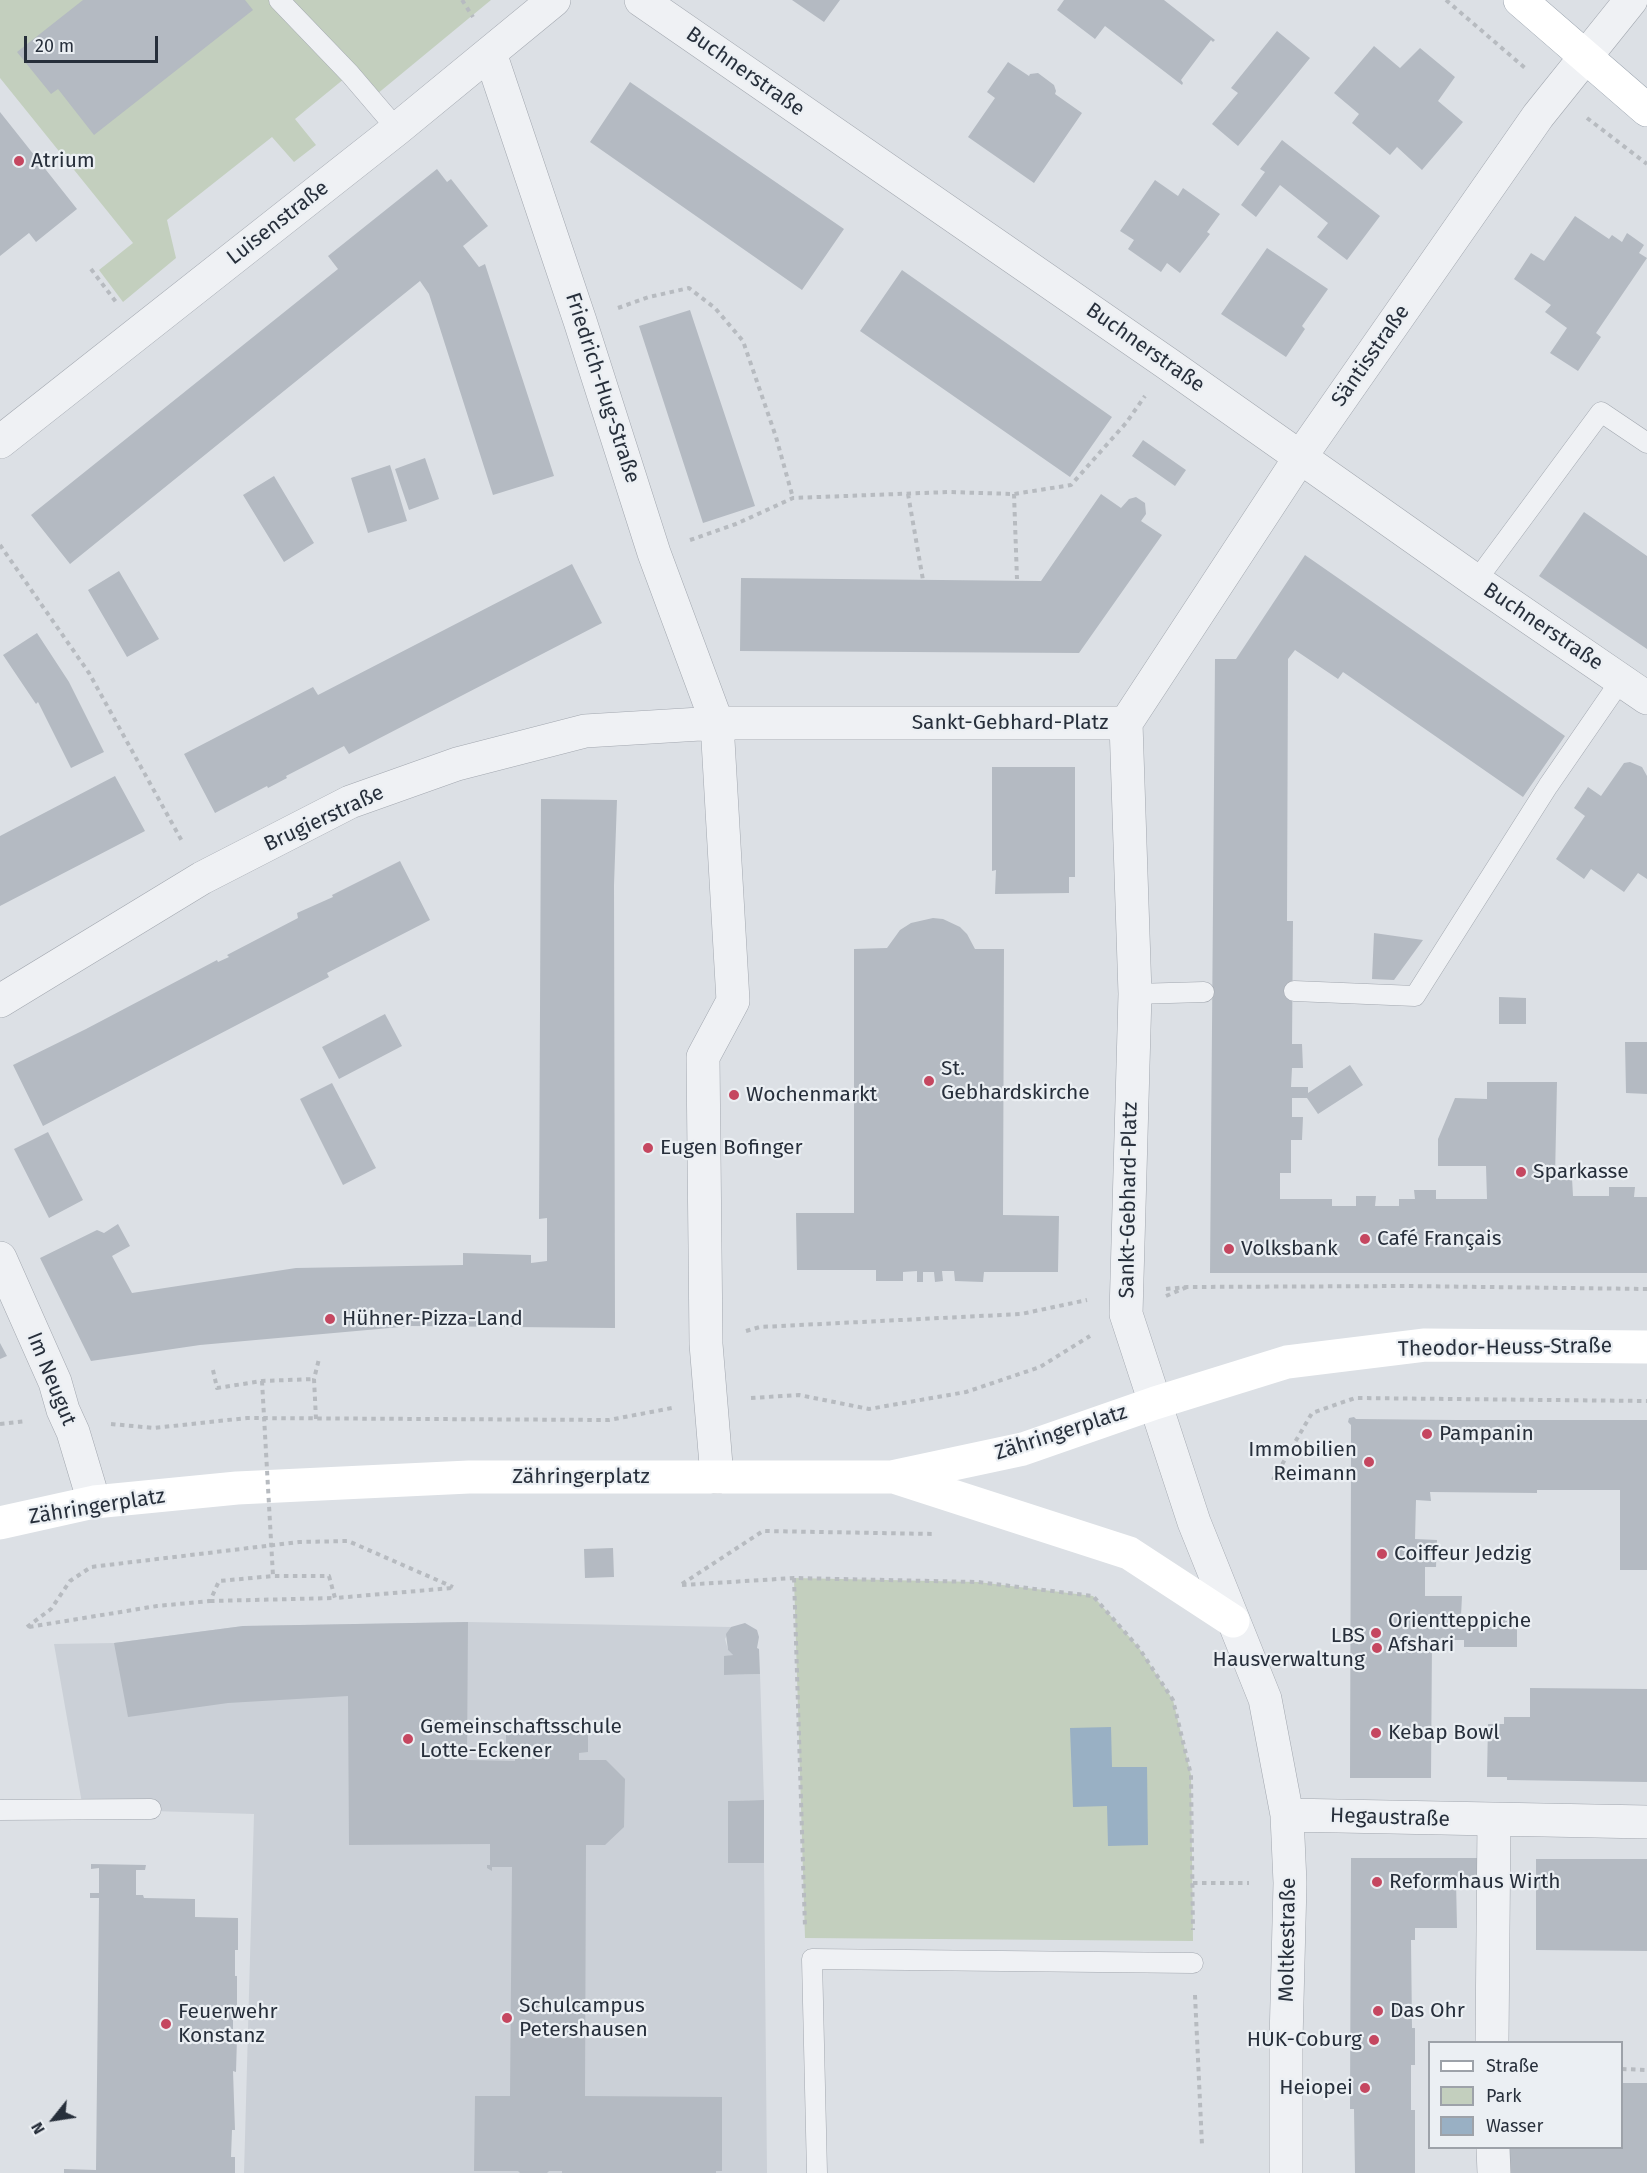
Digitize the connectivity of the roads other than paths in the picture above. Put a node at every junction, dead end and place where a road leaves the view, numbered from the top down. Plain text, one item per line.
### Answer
1 (279, 0) edge
2 (554, 0) edge
3 (641, 0) edge
4 (1520, 0) edge
5 (1631, 0) edge
6 (490, 53) junction
7 (1586, 57) junction
8 (1647, 110) edge
9 (396, 129) junction
10 (0, 442) edge
11 (1647, 443) edge
12 (1301, 456) junction
13 (1476, 581) junction
14 (1634, 689) edge
15 (717, 723) junction
16 (1126, 723) junction
17 (1294, 991) dead end
18 (1204, 992) dead end
19 (1134, 994) junction
20 (0, 1001) edge
21 (0, 1258) edge
22 (1647, 1347) edge
23 (1155, 1403) junction
24 (717, 1477) junction
25 (892, 1477) junction
26 (94, 1503) junction
27 (0, 1523) edge
28 (1233, 1621) junction
29 (151, 1809) dead end
30 (0, 1810) edge
31 (1287, 1815) junction
32 (1494, 1821) junction
33 (1647, 1822) edge
34 (1193, 1963) road end
35 (1492, 2041) edge
36 (1493, 2149) edge
37 (817, 2173) edge
38 (1286, 2173) edge
39 (1494, 2173) edge

1 - 9 lane
2 - 6 street, Luisenstraße
3 - 12 street, Buchnerstraße
4 - 7 main road
5 - 7 street, Säntisstraße
6 - 9 street, Luisenstraße
6 - 15 street, Friedrich-Hug-Straße
7 - 8 main road
7 - 12 street, Säntisstraße
9 - 10 street, Luisenstraße
11 - 13 lane
12 - 13 street, Buchnerstraße
12 - 16 street, Säntisstraße
13 - 14 street, Buchnerstraße
14 - 17 lane
15 - 16 street, Sankt-Gebhard-Platz
15 - 20 street, Brugierstraße
15 - 24 street
16 - 19 street, Sankt-Gebhard-Platz
18 - 19 lane
19 - 23 street, Sankt-Gebhard-Platz
21 - 26 street, Im Neugut
22 - 23 main road, Theodor-Heuss-Straße
23 - 25 main road, Zähringerplatz
23 - 28 street, Sankt-Gebhard-Platz
24 - 25 main road, Zähringerplatz
24 - 26 main road, Zähringerplatz
25 - 28 main road
26 - 27 main road, Zähringerplatz
28 - 31 street, Sankt-Gebhard-Platz
29 - 30 lane
31 - 32 street, Hegaustraße
31 - 38 street, Moltkestraße
32 - 33 street, Hegaustraße
32 - 35 street
34 - 37 lane
36 - 39 street

